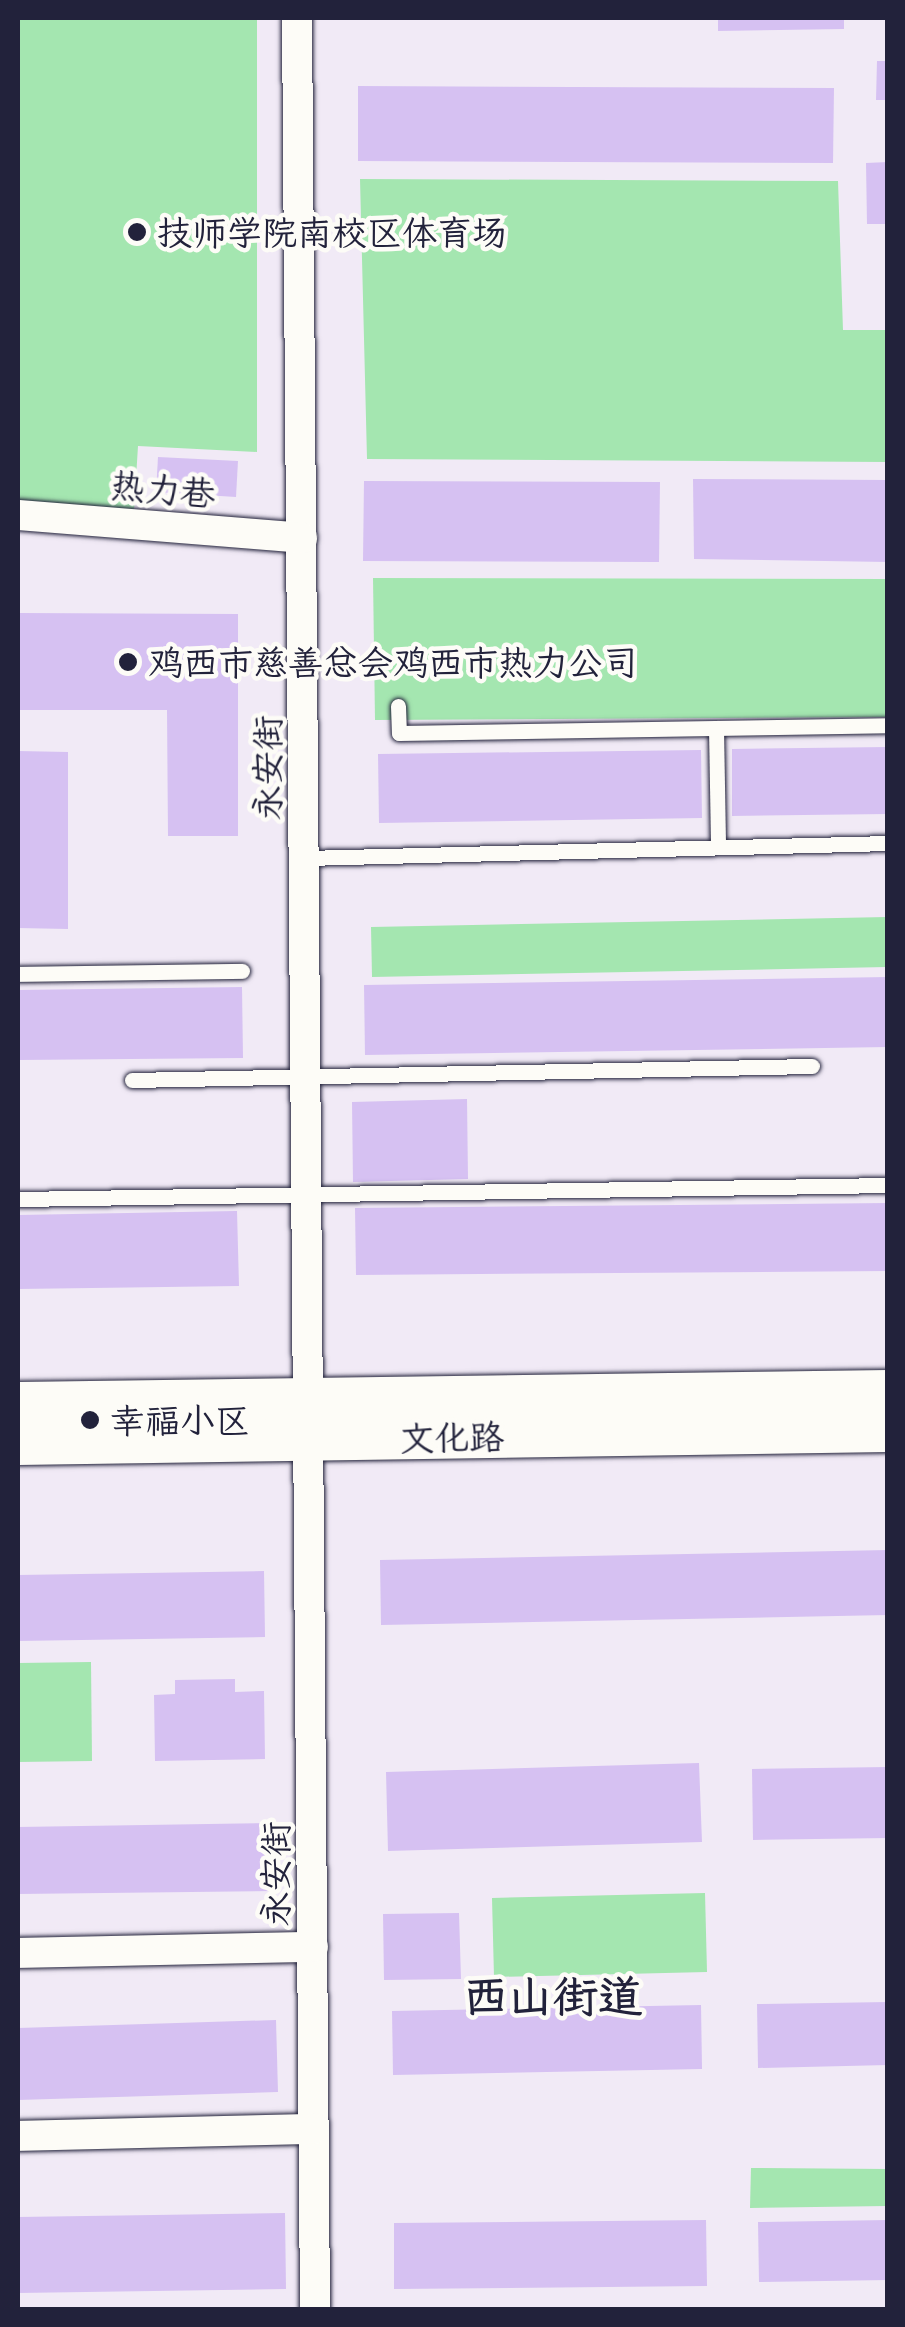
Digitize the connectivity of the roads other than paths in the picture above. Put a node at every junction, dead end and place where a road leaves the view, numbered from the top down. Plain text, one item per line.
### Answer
1 (298, 18) edge
2 (18, 514) edge
3 (302, 538) junction
4 (398, 706) dead end
5 (888, 725) edge
6 (716, 728) junction
7 (888, 842) edge
8 (718, 847) junction
9 (305, 858) junction
10 (242, 971) dead end
11 (18, 974) edge
12 (812, 1066) dead end
13 (307, 1075) junction
14 (132, 1080) dead end
15 (888, 1185) edge
16 (308, 1191) junction
17 (18, 1199) edge
18 (888, 1390) edge
19 (18, 1403) edge
20 (310, 1419) junction
21 (888, 1431) edge
22 (18, 1444) edge
23 (313, 1947) junction
24 (18, 1952) edge
25 (314, 2129) junction
26 (18, 2136) edge
27 (315, 2310) edge

1 - 3 street, 永安街
2 - 3 street, 热力巷
3 - 9 street, 永安街
4 - 6 lane
5 - 6 lane
6 - 8 lane
7 - 8 lane
8 - 9 lane
9 - 13 street, 永安街
10 - 11 lane
12 - 13 lane
13 - 14 lane
13 - 16 street, 永安街
15 - 16 lane
16 - 17 lane
16 - 20 street, 永安街
18 - 20 main road, 文化路
19 - 20 main road, 文化路
20 - 21 main road, 文化路
20 - 22 main road, 文化路
20 - 23 street, 永安街
23 - 24 street
23 - 25 street, 永安街
25 - 26 street
25 - 27 street, 永安街

